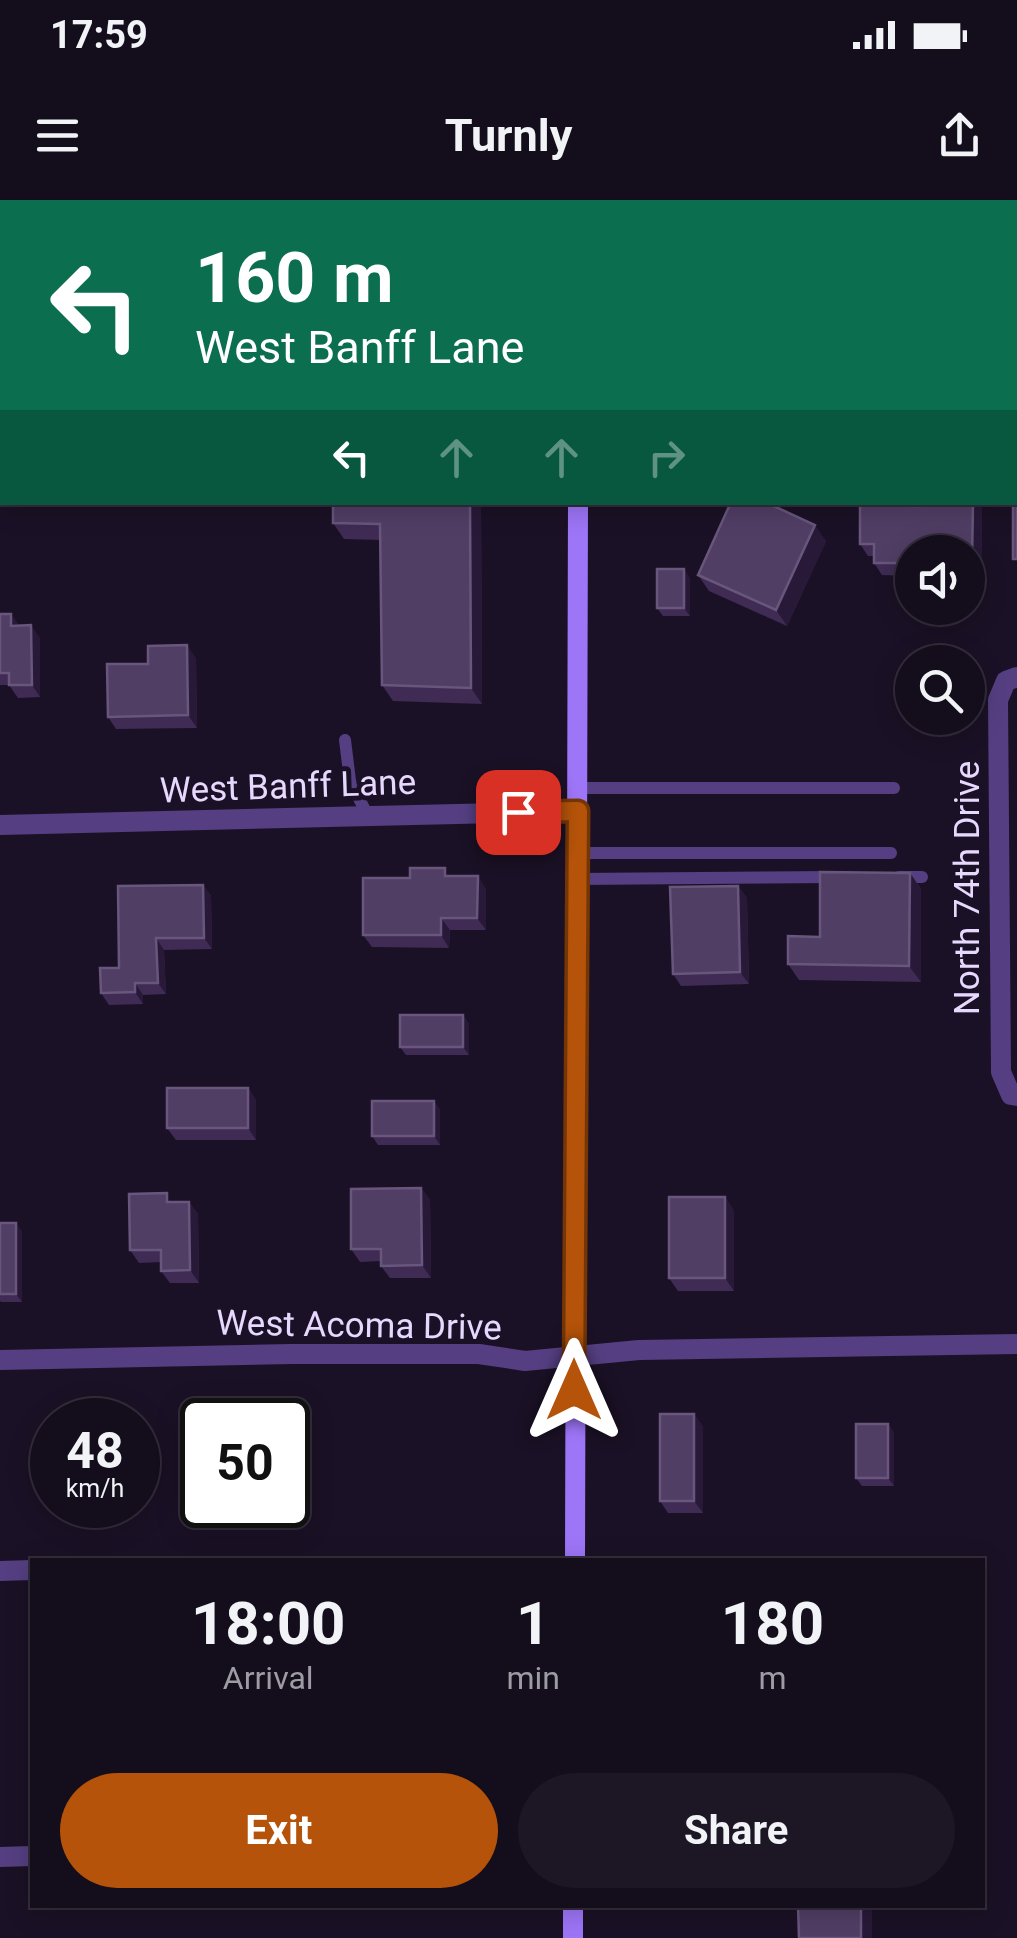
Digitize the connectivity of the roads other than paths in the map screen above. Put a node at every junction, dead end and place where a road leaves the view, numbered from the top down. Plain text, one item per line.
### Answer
1 (578, 505) edge
2 (1012, 679) edge
3 (346, 740) dead end
4 (578, 788) junction
5 (894, 788) dead end
6 (578, 811) junction
7 (368, 816) junction
8 (0, 825) edge
9 (577, 853) junction
10 (890, 853) dead end
11 (847, 877) edge
12 (885, 877) edge
13 (922, 877) dead end
14 (576, 879) junction
15 (1014, 1095) edge
16 (1017, 1344) edge
17 (574, 1356) junction
18 (0, 1360) edge
19 (574, 1558) edge
20 (30, 1570) edge
21 (0, 1571) edge
22 (30, 1856) edge
23 (0, 1857) edge
24 (573, 1908) edge
25 (573, 1938) edge

1 - 4 main road
2 - 15 street, North 74th Drive
3 - 7 lane
4 - 5 lane
4 - 6 main road
6 - 7 street, West Banff Lane
6 - 9 main road
7 - 8 street, West Banff Lane
9 - 10 lane
9 - 14 main road
11 - 14 lane
12 - 13 lane
14 - 17 main road
16 - 17 street, West Acoma Drive
17 - 18 street, West Acoma Drive
17 - 19 main road
20 - 21 street
22 - 23 street
24 - 25 main road

